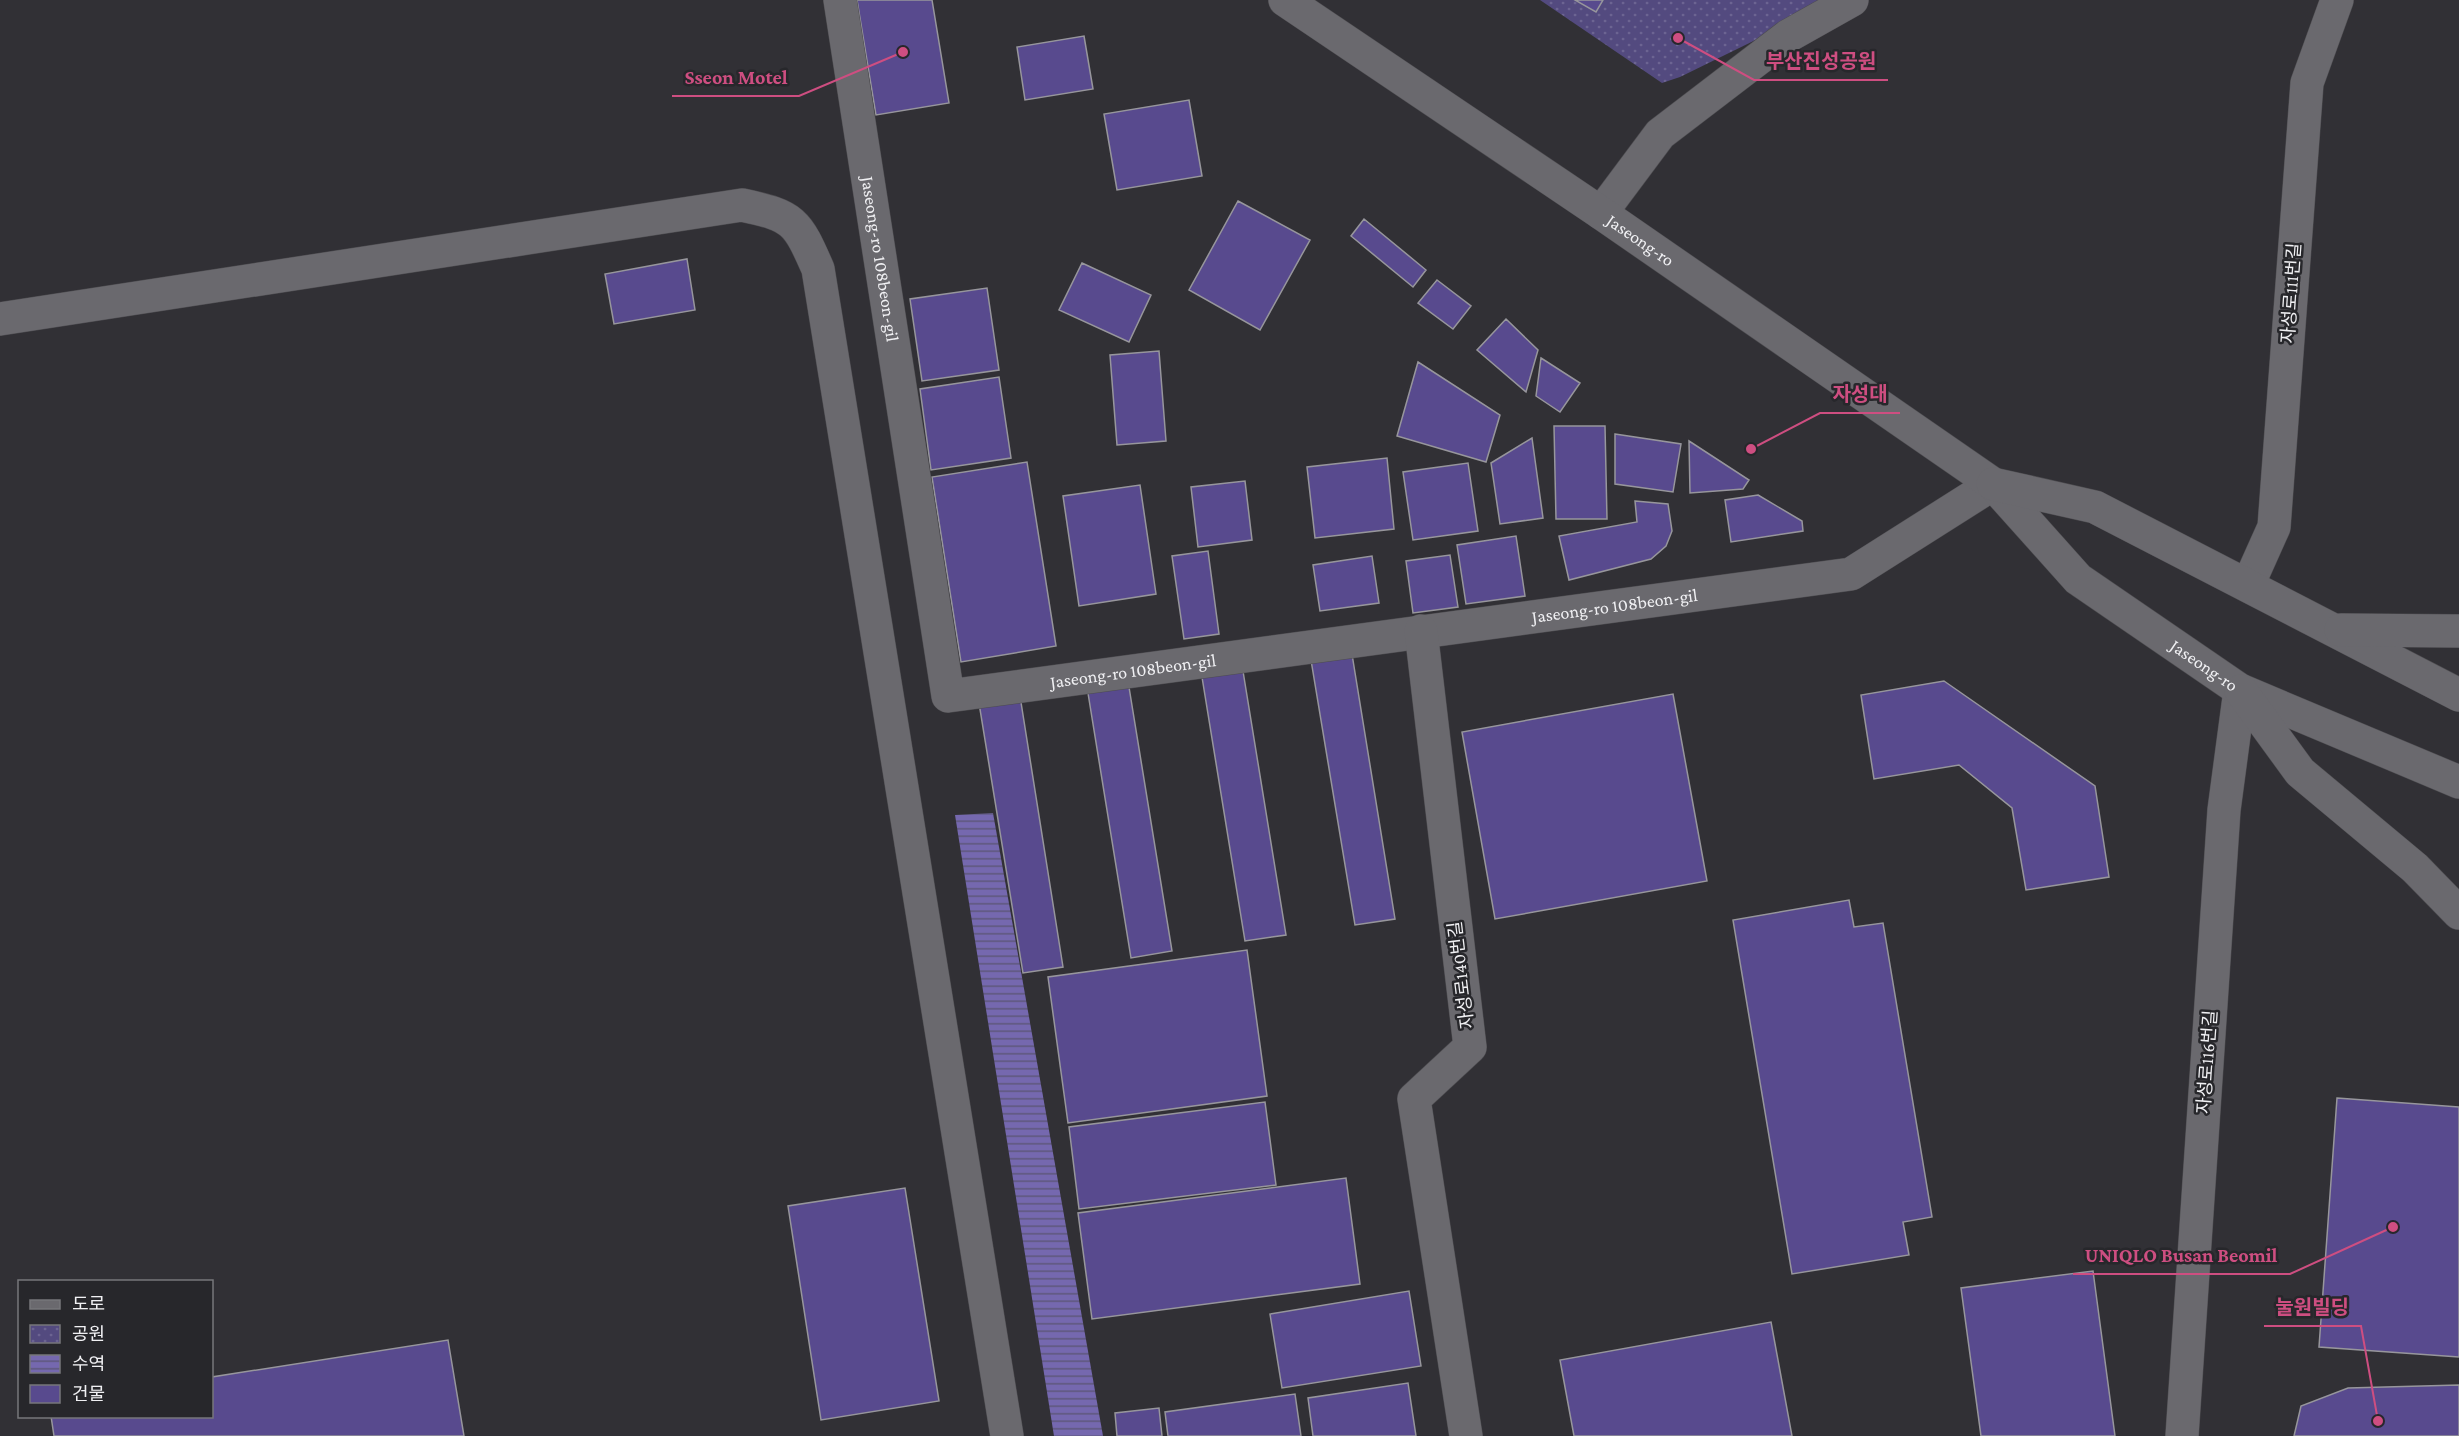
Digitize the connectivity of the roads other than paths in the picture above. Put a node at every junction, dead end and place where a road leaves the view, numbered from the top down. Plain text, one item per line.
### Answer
1 (840, 0) edge
2 (1285, 0) edge
3 (1852, 0) edge
4 (2337, 0) edge
5 (1602, 213) junction
6 (0, 319) edge
7 (1993, 484) junction
8 (2248, 585) junction
9 (2334, 630) junction
10 (1421, 631) junction
11 (2459, 631) edge
12 (2240, 690) junction
13 (2459, 694) edge
14 (2459, 782) edge
15 (2459, 913) edge
16 (1007, 1436) edge
17 (1466, 1436) edge
18 (2182, 1436) edge

1 - 10 street, Jaseong-ro 108beon-gil
2 - 5 street, Jaseong-ro
3 - 5 street
4 - 8 street, 자성로111번길
5 - 7 street, Jaseong-ro
6 - 16 street
7 - 8 street, Jaseong-ro
7 - 10 street, Jaseong-ro 108beon-gil
7 - 12 street, Jaseong-ro
8 - 9 street, Jaseong-ro
9 - 11 street
9 - 13 street, Jaseong-ro
10 - 17 street, 자성로140번길
12 - 14 street, Jaseong-ro
12 - 15 street
12 - 18 street, 자성로116번길

